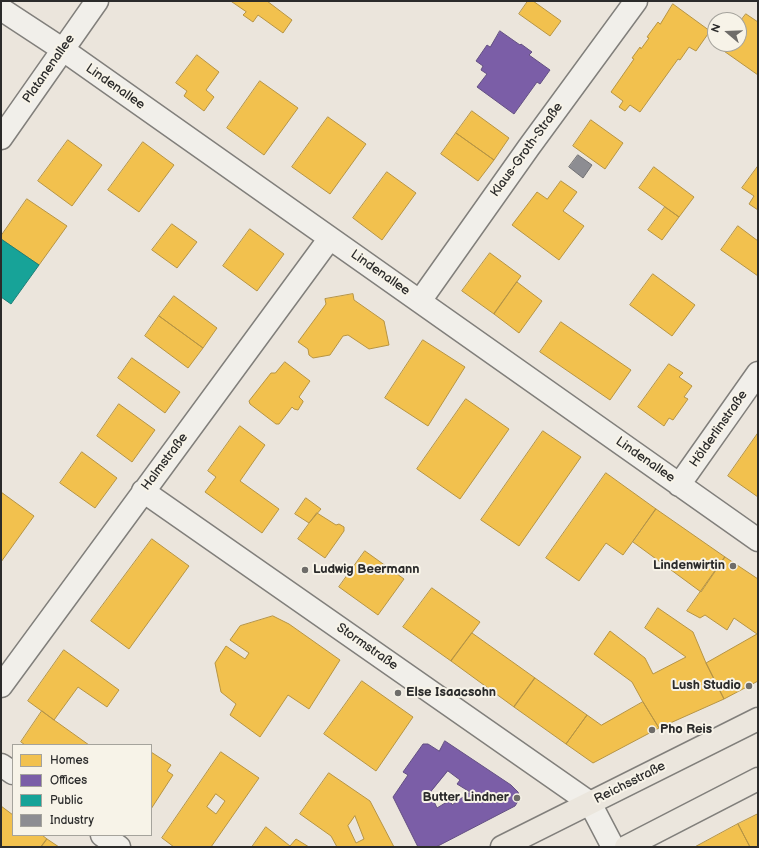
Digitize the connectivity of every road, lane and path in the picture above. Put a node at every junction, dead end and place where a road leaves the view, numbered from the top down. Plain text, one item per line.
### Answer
1 (97, 1) edge
2 (636, 1) edge
3 (1, 9) edge
4 (62, 49) junction
5 (1, 138) edge
6 (330, 238) junction
7 (420, 301) junction
8 (758, 373) edge
9 (679, 485) junction
10 (143, 490) junction
11 (758, 540) edge
12 (1, 686) edge
13 (758, 719) edge
14 (1, 765) edge
15 (12, 772) edge
16 (758, 779) edge
17 (590, 803) junction
18 (103, 836) edge
19 (119, 847) edge
20 (502, 847) edge
21 (613, 847) edge
22 (626, 847) edge

1 - 4 street, Platanenallee
2 - 7 street, Klaus-Groth-Straße
3 - 4 street, Lindenallee
4 - 5 street, Platanenallee
4 - 6 street, Lindenallee
6 - 7 street, Lindenallee
6 - 10 street, Halmstraße
7 - 9 street, Lindenallee
8 - 9 street, Hölderlinstraße
9 - 11 street, Lindenallee
10 - 12 street, Halmstraße
10 - 17 street, Stormstraße
13 - 17 main road, Reichsstraße
14 - 15 street
16 - 22 main road
17 - 20 main road, Reichsstraße
17 - 21 street, Stormstraße
18 - 19 street

